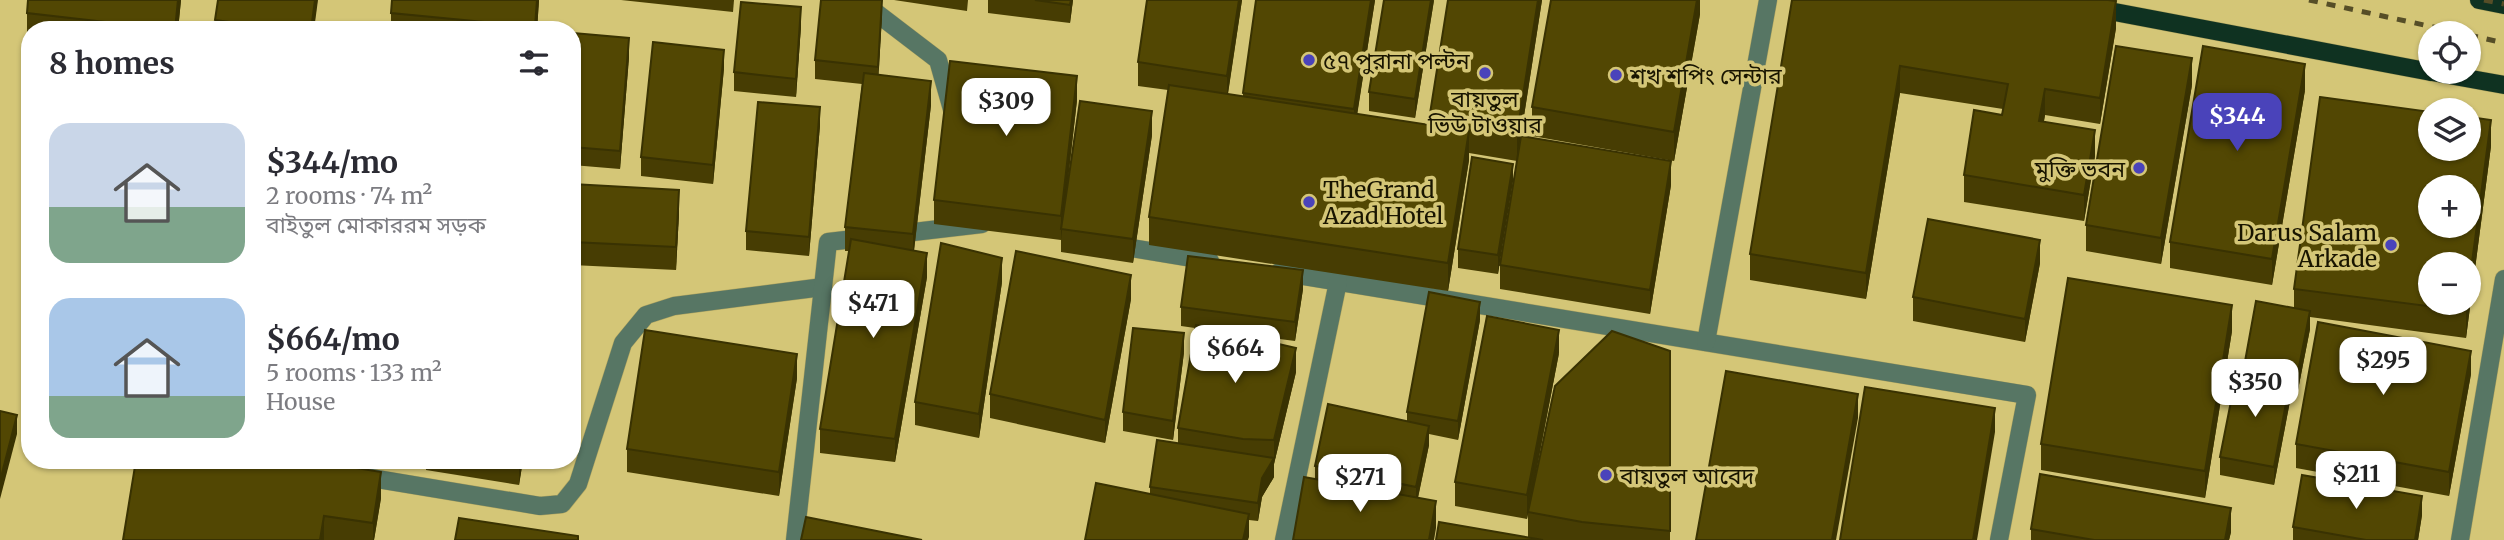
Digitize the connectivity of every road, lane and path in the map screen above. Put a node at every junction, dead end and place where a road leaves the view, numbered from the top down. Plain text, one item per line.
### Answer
1 (838, 0) edge
2 (1768, 0) edge
3 (2051, 0) edge
4 (2479, 0) edge
5 (2504, 5) edge
6 (2418, 70) edge
7 (2481, 81) edge
8 (2504, 85) edge
9 (960, 136) edge
10 (988, 221) edge
11 (1094, 242) edge
12 (1229, 264) edge
13 (1256, 269) edge
14 (2504, 279) edge
15 (1338, 282) junction
16 (822, 287) junction
17 (1706, 342) junction
18 (344, 473) edge
19 (795, 540) edge
20 (1284, 540) edge
21 (1999, 540) edge
22 (2460, 540) edge

1 - 9 street
2 - 17 street
3 - 6 main road
4 - 5 main road
7 - 8 main road
10 - 16 street
11 - 12 street
13 - 15 street
14 - 22 street
15 - 17 street
15 - 20 street
16 - 18 street
16 - 19 street
17 - 21 street

